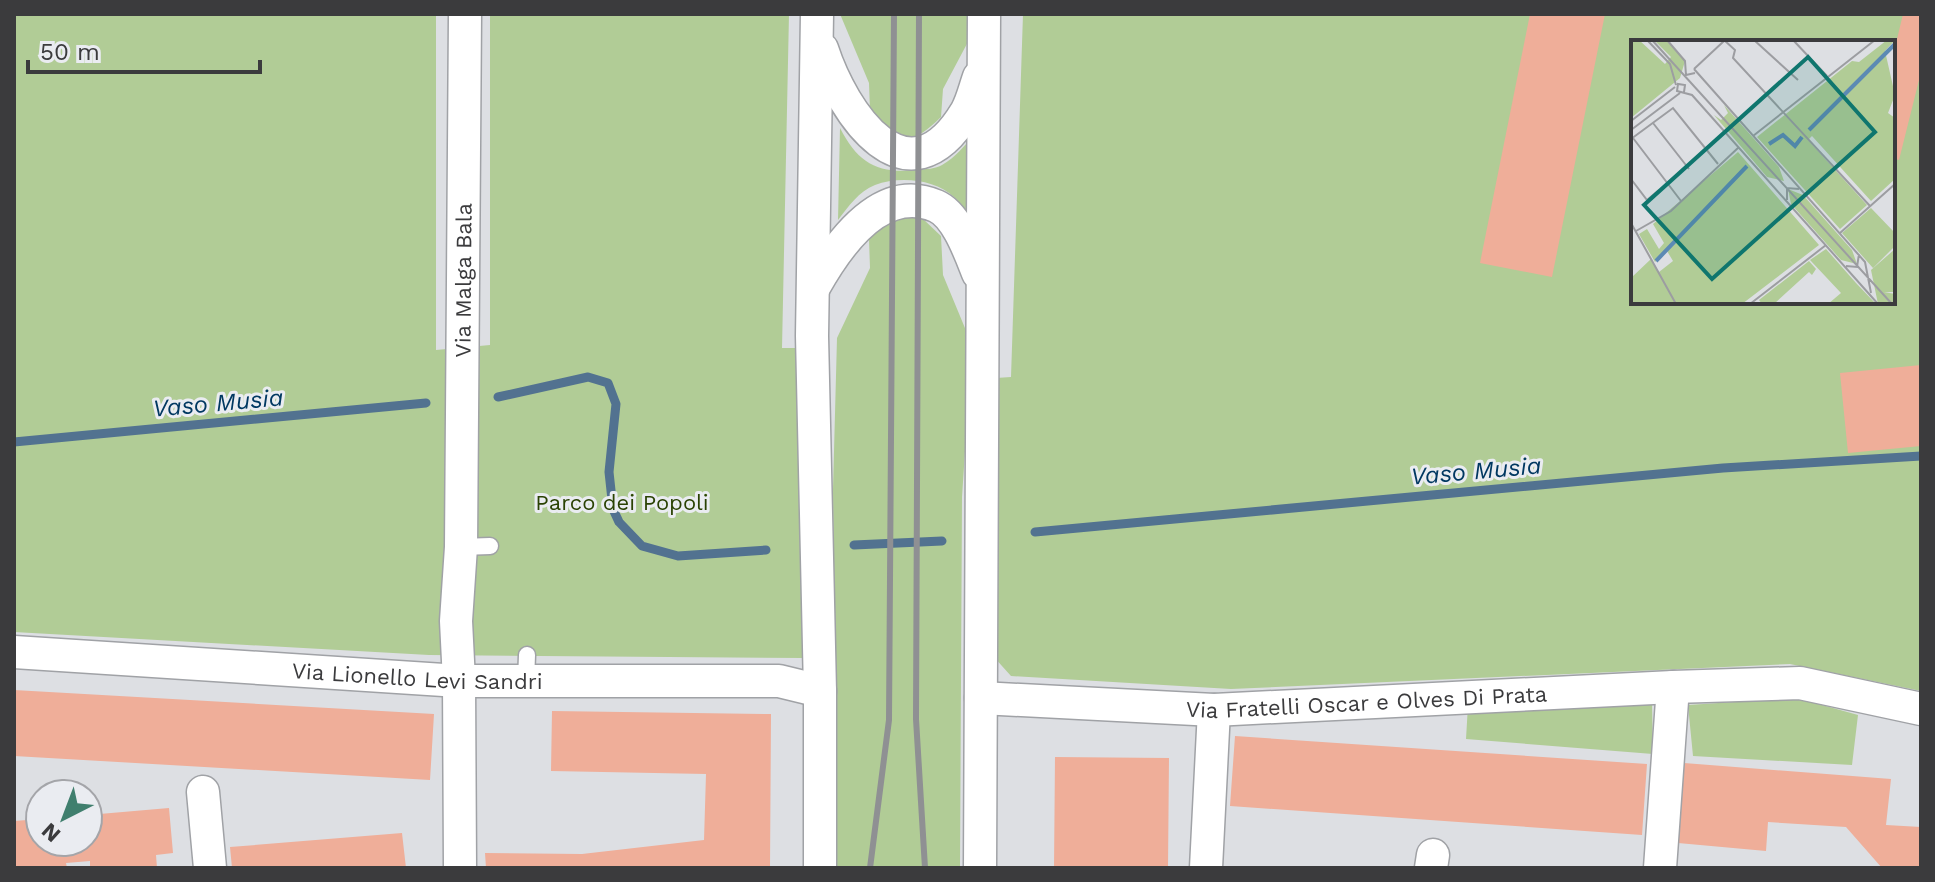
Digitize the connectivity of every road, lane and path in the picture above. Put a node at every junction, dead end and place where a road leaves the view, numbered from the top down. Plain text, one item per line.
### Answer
1 (465, 14) edge
2 (984, 14) edge
3 (817, 24) edge
4 (984, 65) junction
5 (983, 287) junction
6 (813, 290) junction
7 (14, 652) edge
8 (459, 681) junction
9 (1673, 687) junction
10 (820, 691) junction
11 (981, 698) junction
12 (1921, 709) edge
13 (1214, 710) junction
14 (203, 792) dead end
15 (210, 868) edge
16 (460, 868) edge
17 (820, 868) edge
18 (980, 868) edge
19 (1206, 868) edge
20 (1660, 868) edge

1 - 8 street, Via Malga Bala
2 - 4 street
3 - 4 street
3 - 6 street
4 - 5 street
5 - 6 street
5 - 11 street
6 - 10 street
7 - 8 street, Via Lionello Levi Sandri
8 - 10 street, Via Lionello Levi Sandri
8 - 16 street, Via Malga Bala
9 - 12 street, Via Fratelli Oscar e Olves Di Prata
9 - 13 street, Via Fratelli Oscar e Olves Di Prata
9 - 20 street
10 - 17 street
11 - 13 street, Via Fratelli Oscar e Olves Di Prata
11 - 18 street
13 - 19 street
14 - 15 street

